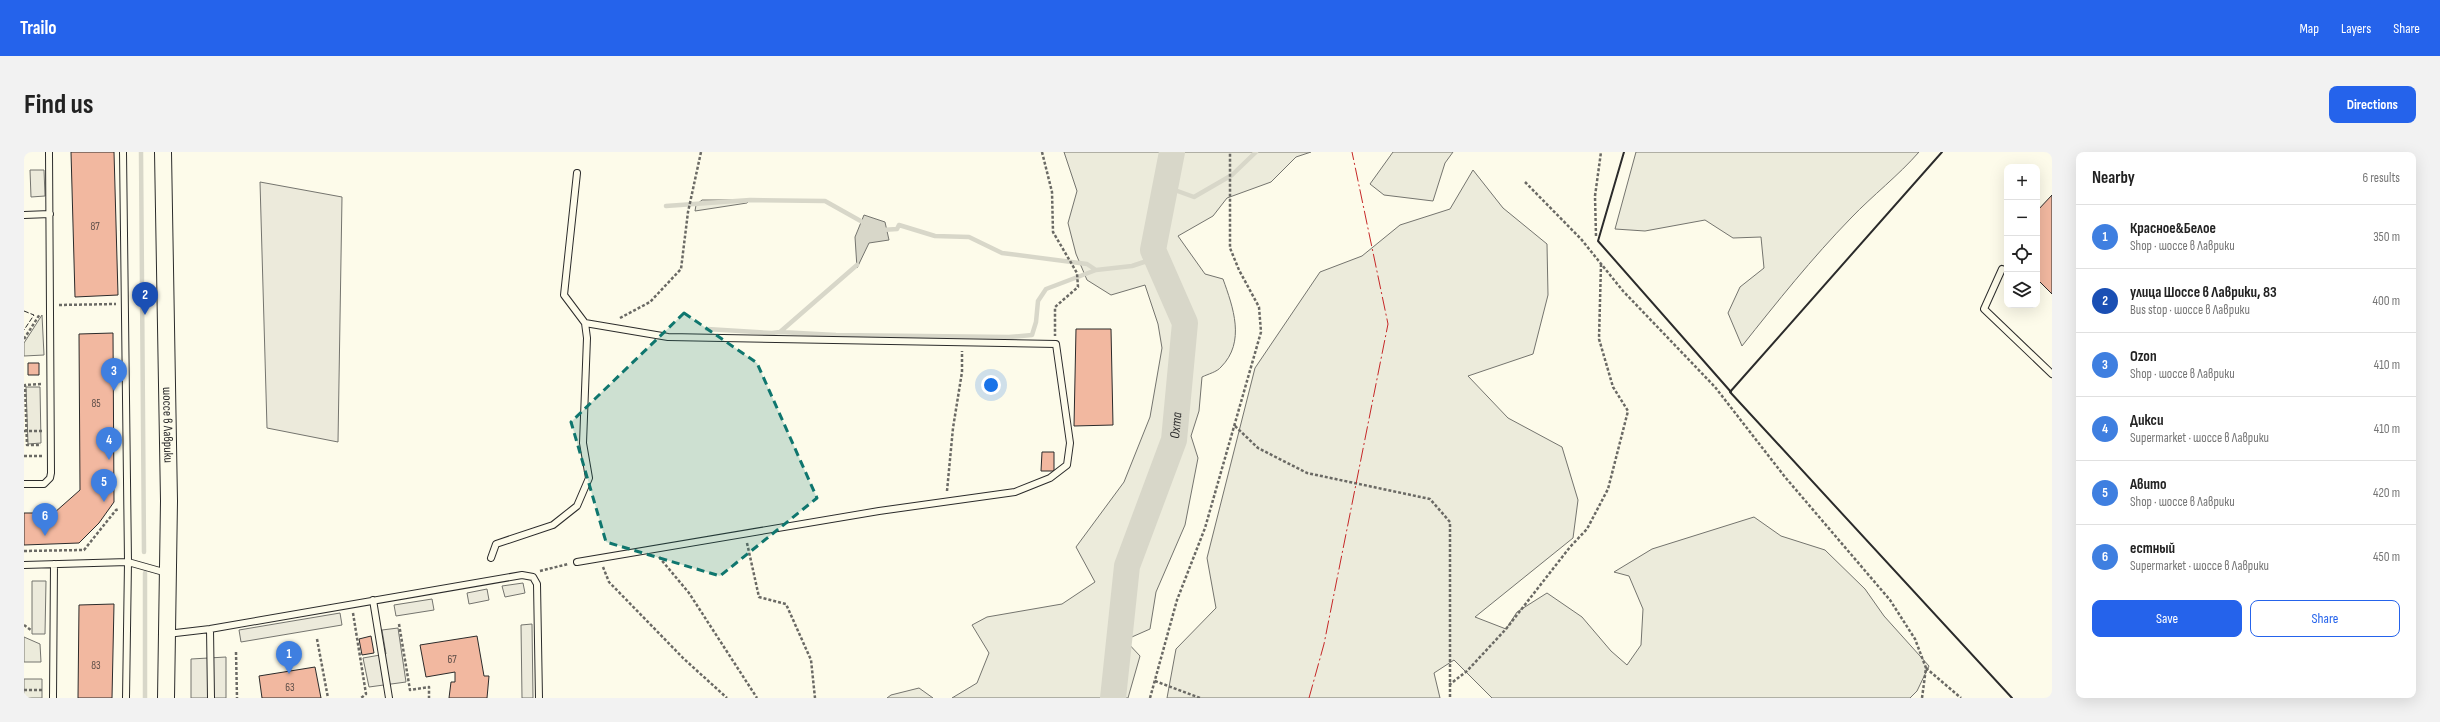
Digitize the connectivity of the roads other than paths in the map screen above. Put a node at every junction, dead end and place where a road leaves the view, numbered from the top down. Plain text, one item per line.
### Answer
1 (49, 152) edge
2 (123, 152) edge
3 (163, 152) edge
4 (578, 173) dead end
5 (50, 214) junction
6 (24, 215) edge
7 (2002, 269) dead end
8 (585, 323) junction
9 (2052, 374) edge
10 (24, 484) edge
11 (491, 558) dead end
12 (128, 562) junction
13 (577, 562) road end
14 (54, 564) junction
15 (24, 565) edge
16 (169, 573) junction
17 (373, 600) junction
18 (210, 629) junction
19 (167, 634) junction
20 (53, 698) edge
21 (126, 698) edge
22 (166, 698) edge
23 (210, 698) edge
24 (389, 698) edge
25 (539, 698) edge

1 - 5 lane
2 - 12 lane
3 - 16 street, шоссе в Лаврики
4 - 8 lane
5 - 6 lane
5 - 10 lane
7 - 9 lane
8 - 11 lane
8 - 13 lane
12 - 14 lane
12 - 16 lane
12 - 21 lane
14 - 15 lane
14 - 20 lane
16 - 19 street, шоссе в Лаврики
17 - 18 lane
17 - 24 lane
17 - 25 lane
18 - 19 lane
18 - 23 lane
19 - 22 street, шоссе в Лаврики

